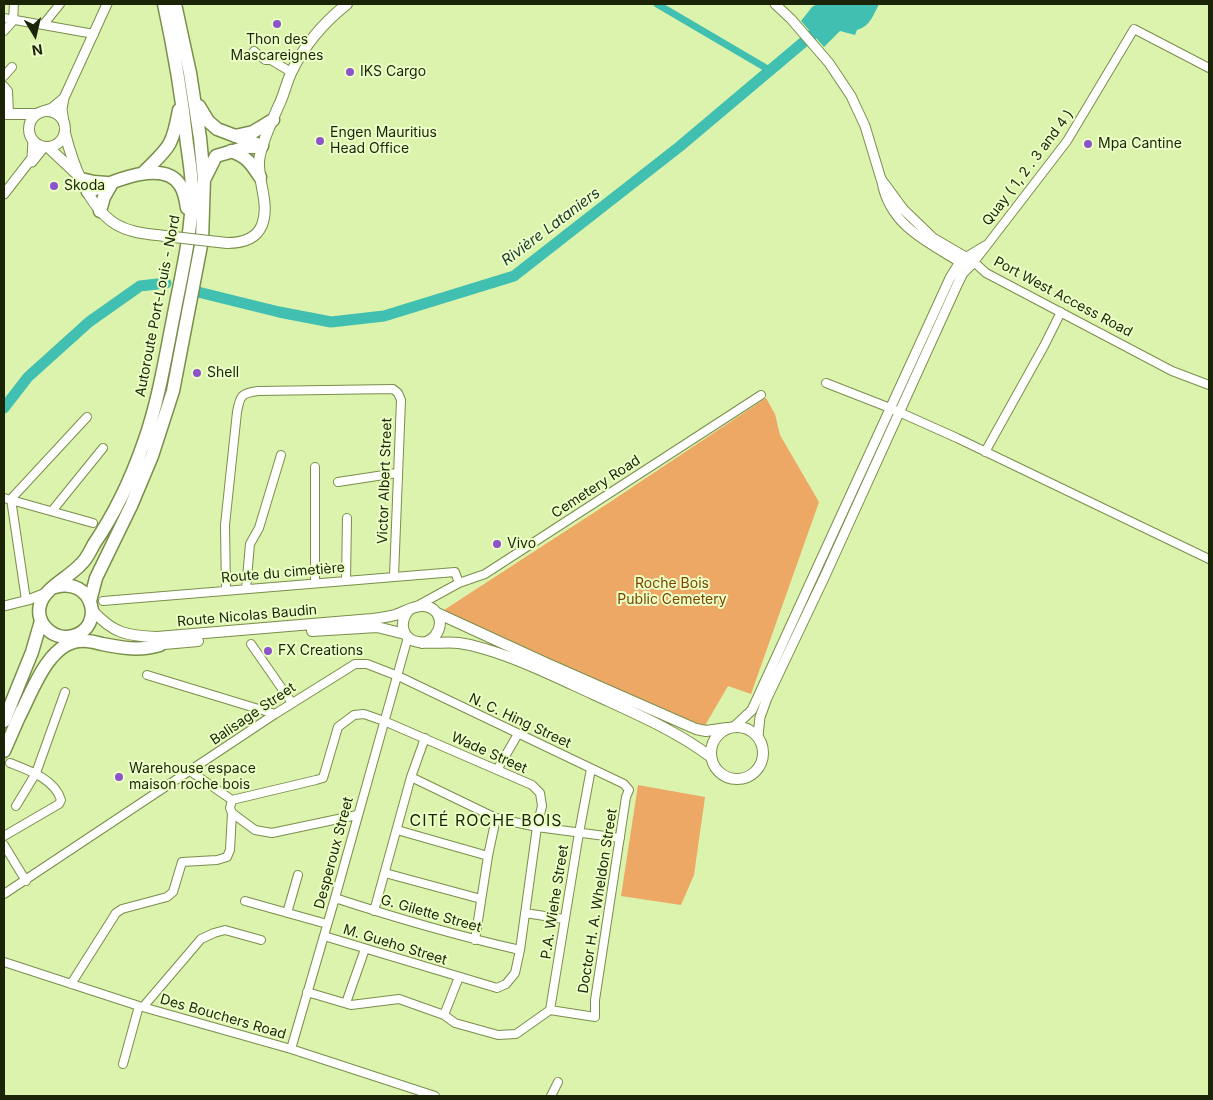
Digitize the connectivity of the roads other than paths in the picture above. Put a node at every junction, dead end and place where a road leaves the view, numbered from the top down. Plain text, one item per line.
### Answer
1 (14, 4) edge
2 (60, 4) edge
3 (107, 4) edge
4 (163, 4) edge
5 (175, 4) edge
6 (346, 4) edge
7 (775, 4) edge
8 (4, 18) edge
9 (13, 20) junction
10 (43, 26) junction
11 (4, 31) edge
12 (94, 34) junction
13 (254, 51) dead end
14 (12, 67) dead end
15 (1209, 68) edge
16 (291, 72) junction
17 (4, 76) edge
18 (4, 86) edge
19 (182, 97) junction
20 (64, 98) junction
21 (195, 99) junction
22 (40, 113) junction
23 (8, 114) edge
24 (273, 120) junction
25 (64, 122) junction
26 (29, 129) junction
27 (65, 133) junction
28 (235, 136) junction
29 (33, 140) junction
30 (262, 146) junction
31 (46, 147) junction
32 (231, 151) junction
33 (26, 167) junction
34 (143, 173) junction
35 (260, 177) junction
36 (81, 178) junction
37 (204, 179) junction
38 (112, 183) junction
39 (88, 192) junction
40 (4, 194) edge
41 (100, 211) junction
42 (191, 225) junction
43 (967, 262) junction
44 (1061, 312) junction
45 (826, 383) dead end
46 (1209, 385) edge
47 (762, 395) dead end
48 (890, 408) junction
49 (900, 412) junction
50 (87, 417) dead end
51 (103, 448) dead end
52 (985, 452) junction
53 (281, 455) dead end
54 (315, 468) dead end
55 (397, 473) junction
56 (338, 482) dead end
57 (7, 499) edge
58 (52, 511) junction
59 (347, 518) dead end
60 (93, 523) dead end
61 (1209, 559) edge
62 (394, 576) junction
63 (346, 580) junction
64 (315, 583) junction
65 (459, 583) junction
66 (246, 589) junction
67 (50, 590) junction
68 (226, 591) junction
69 (440, 593) junction
70 (27, 600) junction
71 (95, 604) junction
72 (4, 606) edge
73 (414, 608) junction
74 (436, 612) junction
75 (40, 618) junction
76 (79, 634) junction
77 (406, 636) junction
78 (64, 637) junction
79 (420, 643) junction
80 (251, 644) dead end
81 (160, 645) junction
82 (400, 663) junction
83 (146, 675) dead end
84 (398, 676) junction
85 (65, 692) dead end
86 (292, 703) junction
87 (275, 714) junction
88 (19, 717) junction
89 (4, 721) edge
90 (384, 721) junction
91 (731, 727) junction
92 (518, 734) junction
93 (758, 736) junction
94 (425, 738) junction
95 (4, 751) edge
96 (711, 757) junction
97 (10, 763) dead end
98 (591, 769) junction
99 (497, 770) junction
100 (190, 772) junction
101 (36, 773) junction
102 (411, 777) junction
103 (629, 790) joint
104 (232, 800) junction
105 (16, 806) dead end
106 (232, 813) junction
107 (357, 815) junction
108 (496, 818) junction
109 (537, 827) junction
110 (397, 830) junction
111 (579, 833) junction
112 (4, 836) edge
113 (620, 838) junction
114 (4, 845) edge
115 (488, 856) junction
116 (385, 873) junction
117 (298, 875) dead end
118 (26, 881) junction
119 (4, 894) edge
120 (335, 898) junction
121 (481, 900) junction
122 (245, 901) dead end
123 (374, 911) junction
124 (287, 913) junction
125 (525, 913) junction
126 (564, 919) junction
127 (327, 924) junction
128 (324, 936) junction
129 (260, 940) dead end
130 (475, 940) junction
131 (365, 949) junction
132 (520, 950) junction
133 (4, 962) edge
134 (460, 977) junction
135 (71, 984) junction
136 (506, 984) joint
137 (307, 992) junction
138 (346, 1003) junction
139 (141, 1007) junction
140 (550, 1010) junction
141 (444, 1015) junction
142 (291, 1049) junction
143 (123, 1064) dead end
144 (558, 1082) dead end
145 (435, 1096) edge
146 (551, 1096) edge

1 - 9 street
2 - 10 street
3 - 12 street
4 - 19 highway, Autoroute Port-Louis - Nord
5 - 21 highway, Autoroute Port-Louis - Nord
6 - 16 main road
7 - 43 street
8 - 9 street
9 - 10 street
9 - 11 street
10 - 12 street
12 - 20 street
13 - 16 street
14 - 17 street
15 - 43 street, Quay ( 1, 2 . 3 and 4 )
16 - 24 main road
18 - 23 street
19 - 34 highway
19 - 42 highway, Autoroute Port-Louis - Nord
20 - 22 street
20 - 25 street
21 - 28 highway
21 - 37 highway, Autoroute Port-Louis - Nord
22 - 23 main road
22 - 25 main road
22 - 26 main road
23 - 26 main road
24 - 28 highway
24 - 30 main road
25 - 27 main road
26 - 29 main road
27 - 31 main road
27 - 36 main road
28 - 30 highway
29 - 31 main road
29 - 33 street
30 - 32 highway
30 - 35 main road
31 - 33 street
31 - 36 main road
32 - 35 highway
32 - 37 highway
33 - 40 street
34 - 38 highway
34 - 42 highway
35 - 41 main road, bridge
36 - 38 highway
36 - 39 main road
37 - 71 highway, Autoroute Port-Louis - Nord
38 - 39 highway
38 - 41 highway
39 - 41 main road
42 - 67 highway, Autoroute Port-Louis - Nord
43 - 44 street, Port West Access Road
43 - 48 street
43 - 49 street
44 - 46 street, Port West Access Road
44 - 52 street
45 - 48 street
47 - 65 street, Cemetery Road
48 - 49 street
48 - 91 street
49 - 52 street
49 - 93 street
50 - 57 street
51 - 58 street
52 - 61 street
53 - 66 street
54 - 64 street
55 - 56 street
55 - 62 street, Victor Albert Street
55 - 68 street, Victor Albert Street
57 - 58 street
57 - 70 street
58 - 60 street
59 - 63 street
62 - 63 street, Route du cimetière
62 - 65 street, Route du cimetière
63 - 64 street, Route du cimetière
64 - 66 street, Route du cimetière
65 - 69 street, Cemetery Road
66 - 68 street, Route du cimetière
67 - 70 street
67 - 71 highway
67 - 75 highway
68 - 71 street, Route du cimetière
69 - 73 street, Cemetery Road
69 - 74 street
70 - 72 street
70 - 75 street
71 - 73 main road, Route Nicolas Baudin
71 - 76 highway
73 - 74 main road
73 - 77 main road
74 - 79 main road
74 - 91 main road
75 - 78 highway
75 - 89 highway
76 - 78 highway
76 - 81 main road, Route Nicolas Baudin
77 - 79 main road
77 - 81 main road, Route Nicolas Baudin
77 - 82 street, Desperoux Street
78 - 88 highway
79 - 82 street
79 - 96 main road
80 - 86 street
81 - 88 highway
82 - 84 street, Desperoux Street
83 - 87 street
84 - 86 street, Balisage Street
84 - 90 street, Desperoux Street
84 - 92 street, N. C. Hing Street
85 - 101 street
86 - 87 street, Balisage Street
87 - 100 street, Balisage Street
88 - 95 highway
90 - 94 street, Wade Street
90 - 104 street, Wade Street
90 - 107 street, Desperoux Street
91 - 93 main road
91 - 96 main road
92 - 98 street, N. C. Hing Street
92 - 99 street
93 - 96 main road
94 - 99 street, Wade Street
94 - 102 street
97 - 101 street
98 - 103 street, N. C. Hing Street
98 - 111 street, P.A. Wiehe Street
99 - 109 street, Wade Street
100 - 104 street
100 - 118 street, Balisage Street
101 - 105 street
101 - 112 street
102 - 108 street
102 - 110 street
103 - 113 street, Doctor H. A. Wheldon Street
104 - 106 street
106 - 107 street
106 - 135 street
107 - 120 street, Desperoux Street
108 - 109 street
108 - 115 street
109 - 111 street
109 - 125 street, Wade Street
110 - 115 street
110 - 116 street
111 - 113 street
111 - 126 street, P.A. Wiehe Street
113 - 140 street, Doctor H. A. Wheldon Street
114 - 118 street
115 - 121 street
116 - 121 street
116 - 123 street
117 - 124 street
118 - 119 street, Balisage Street
120 - 123 street, G. Gilette Street
120 - 127 street, Desperoux Street
121 - 130 street
122 - 124 street
123 - 130 street, G. Gilette Street
124 - 127 street
125 - 126 street
125 - 132 street, Wade Street
126 - 140 street, P.A. Wiehe Street
127 - 128 street, Desperoux Street
128 - 131 street, M. Gueho Street
128 - 137 street, Desperoux Street
129 - 139 street
130 - 132 street, G. Gilette Street
131 - 134 street, M. Gueho Street
131 - 138 street
132 - 136 street, Wade Street
133 - 135 street, Des Bouchers Road
134 - 136 street, M. Gueho Street
134 - 141 street
135 - 139 street, Des Bouchers Road
137 - 138 street
137 - 142 street, Desperoux Street
138 - 141 street
139 - 142 street, Des Bouchers Road
139 - 143 street
140 - 141 street
142 - 145 street, Des Bouchers Road
144 - 146 street

